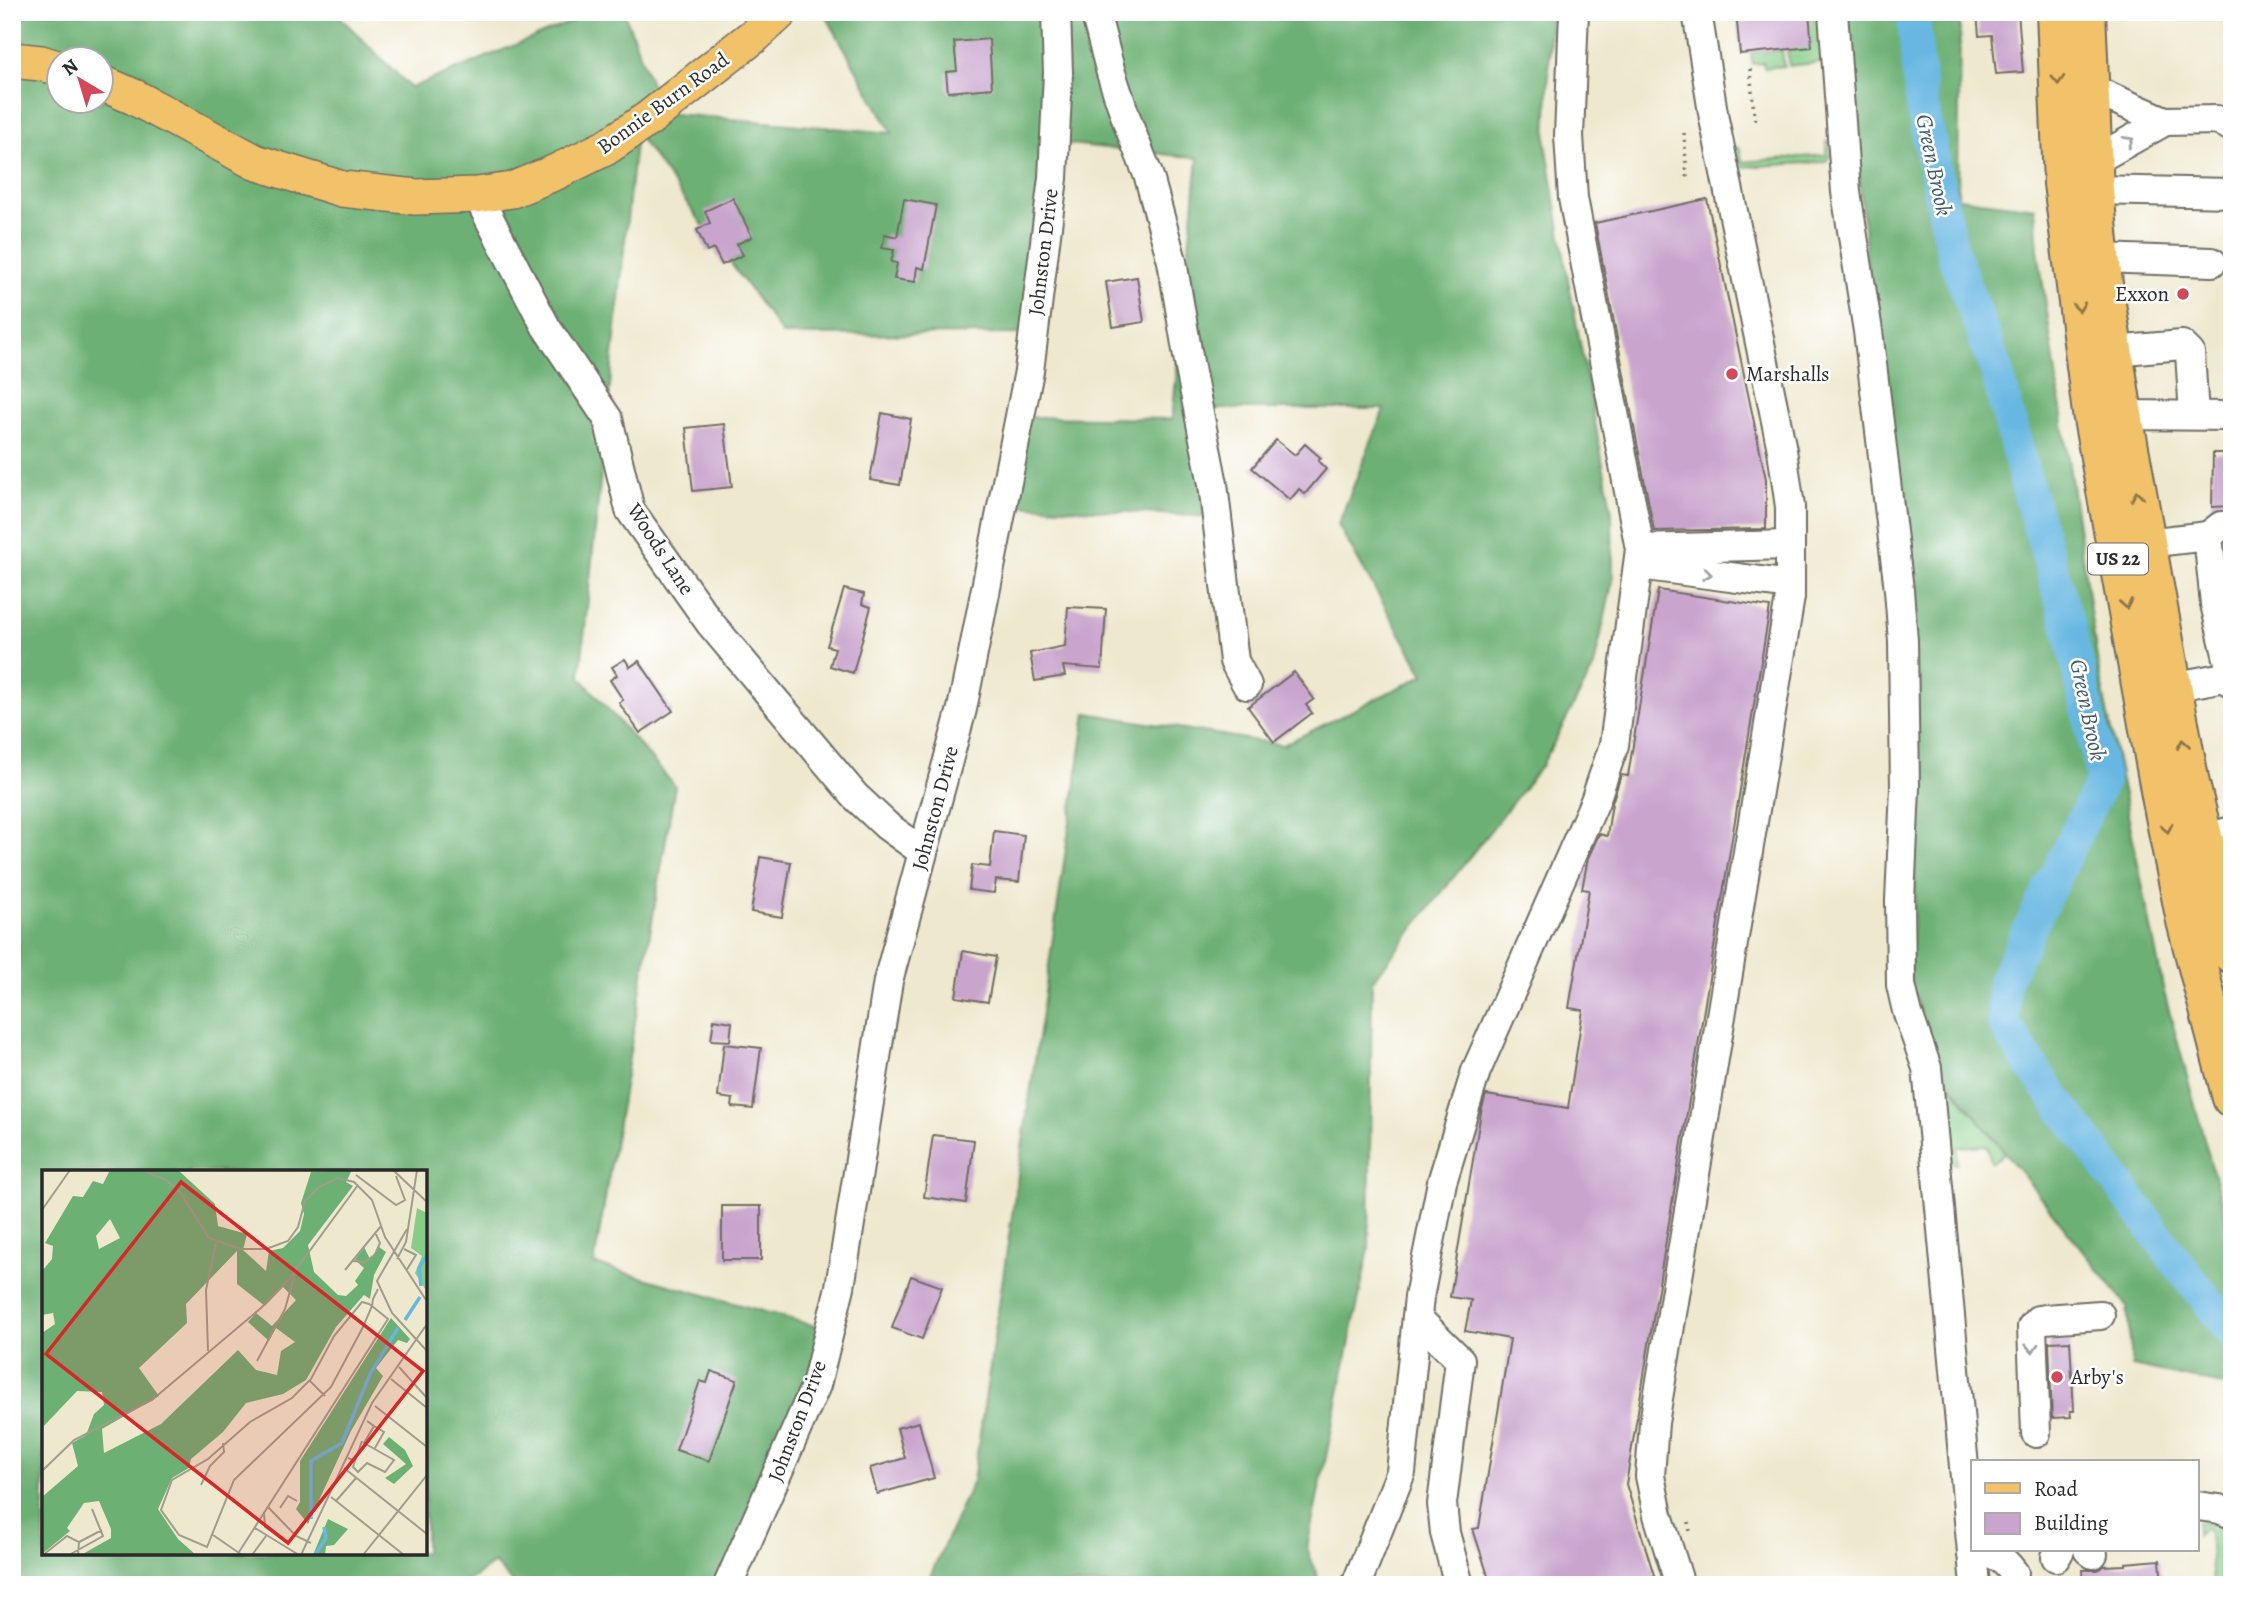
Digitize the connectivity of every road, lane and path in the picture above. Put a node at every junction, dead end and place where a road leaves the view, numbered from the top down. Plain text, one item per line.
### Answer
1 (780, 12) edge
2 (1056, 12) edge
3 (1095, 12) edge
4 (1574, 12) edge
5 (1697, 12) edge
6 (1833, 12) edge
7 (2056, 12) edge
8 (2086, 12) edge
9 (12, 60) edge
10 (46, 65) edge
11 (1750, 69) dead end
12 (2089, 88) junction
13 (116, 89) edge
14 (2165, 121) junction
15 (1755, 124) dead end
16 (2232, 127) edge
17 (1684, 133) dead end
18 (2093, 176) junction
19 (1687, 178) dead end
20 (2232, 193) edge
21 (477, 195) junction
22 (2100, 258) junction
23 (2212, 262) dead end
24 (2113, 352) junction
25 (2123, 415) junction
26 (2194, 415) junction
27 (2232, 416) edge
28 (2220, 531) edge
29 (2146, 543) junction
30 (1789, 545) junction
31 (1640, 557) junction
32 (1790, 585) junction
33 (2231, 678) edge
34 (1247, 685) dead end
35 (2172, 687) junction
36 (2218, 835) edge
37 (923, 852) junction
38 (2227, 913) edge
39 (2232, 954) edge
40 (2232, 1098) edge
41 (2100, 1315) dead end
42 (1417, 1318) junction
43 (2036, 1433) dead end
44 (1969, 1480) edge
45 (1971, 1519) edge
46 (1973, 1552) edge
47 (1992, 1552) edge
48 (2021, 1567) edge
49 (728, 1585) edge
50 (1356, 1585) edge
51 (1459, 1585) edge
52 (1680, 1585) edge
53 (1975, 1585) edge

1 - 21 main road, Bonnie Burn Road
2 - 37 street, Johnston Drive
3 - 34 street
4 - 31 street
5 - 30 street
6 - 44 street
7 -> 40 highway, US 22
8 - 12 highway, US 22
9 - 10 main road
11 - 15 path
12 - 14 street
12 - 18 highway, US 22
13 - 21 main road, Bonnie Burn Road
14 - 16 street
18 -> 14 street
17 - 19 path
18 - 20 street
18 - 22 highway, US 22
21 - 37 street, Woods Lane
22 - 23 street
22 - 24 highway, US 22
24 - 25 highway, US 22
24 - 26 street
25 - 26 street
29 -> 25 highway, US 22
26 - 27 street
28 - 29 street
28 - 33 street
29 - 35 highway, US 22
30 - 31 street
30 - 32 street
31 -> 32 street
31 - 42 street
32 - 52 street
33 - 35 street
36 -> 35 highway, US 22
36 - 38 highway, US 22
37 - 49 street, Johnston Drive
38 - 39 highway, US 22
41 -> 43 street
42 - 50 street
42 - 51 street
44 - 45 street
46 - 53 street
47 - 48 street

